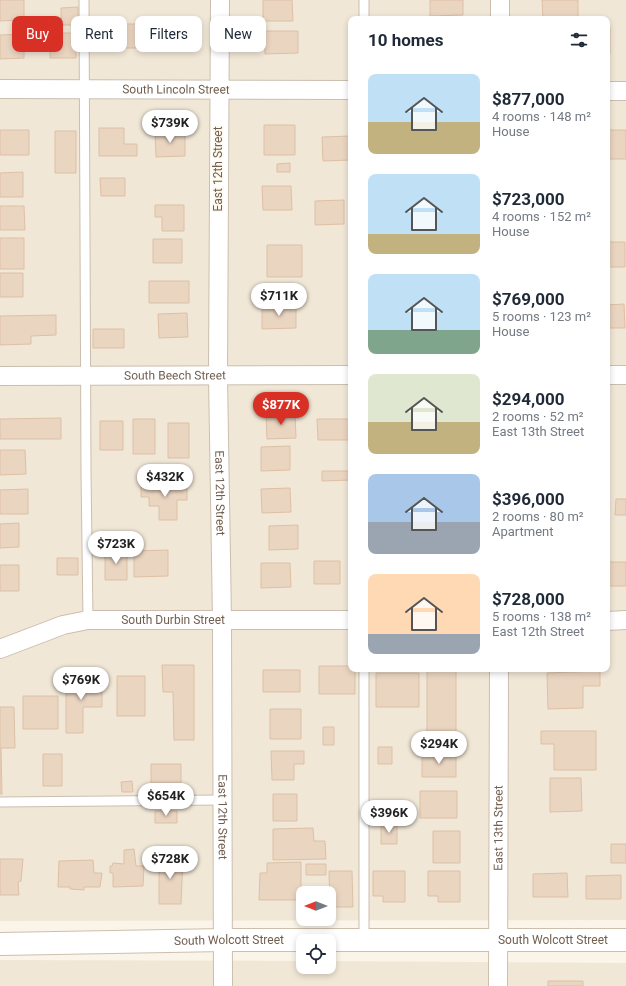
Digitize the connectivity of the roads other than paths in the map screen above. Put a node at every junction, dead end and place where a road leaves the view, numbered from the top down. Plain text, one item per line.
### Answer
1 (84, 0) edge
2 (220, 0) edge
3 (364, 0) edge
4 (500, 0) edge
5 (364, 16) edge
6 (500, 16) edge
7 (0, 89) edge
8 (84, 89) junction
9 (219, 90) junction
10 (348, 90) edge
11 (610, 91) edge
12 (626, 91) edge
13 (610, 375) edge
14 (626, 375) edge
15 (0, 376) edge
16 (86, 376) junction
17 (218, 376) junction
18 (348, 376) edge
19 (88, 620) junction
20 (222, 620) junction
21 (348, 620) edge
22 (626, 620) edge
23 (610, 621) edge
24 (0, 649) edge
25 (364, 672) edge
26 (499, 672) edge
27 (223, 800) junction
28 (0, 802) edge
29 (364, 939) junction
30 (224, 940) junction
31 (498, 940) junction
32 (626, 940) edge
33 (0, 944) edge
34 (223, 986) edge
35 (498, 986) edge

1 - 8 lane
2 - 9 street, East 12th Street
3 - 5 lane
4 - 6 street
7 - 8 street, South Lincoln Street
8 - 9 street, South Lincoln Street
8 - 16 lane
9 - 10 street, South Lincoln Street
9 - 17 street, East 12th Street
11 - 12 street
13 - 14 street
15 - 16 street, South Beech Street
16 - 17 street, South Beech Street
16 - 19 lane
17 - 18 street, South Beech Street
17 - 20 street, East 12th Street
19 - 20 street, South Durbin Street
19 - 24 street, South Durbin Street
20 - 21 street, South Durbin Street
20 - 27 street, East 12th Street
22 - 23 street
25 - 29 lane
26 - 31 street, East 13th Street
27 - 28 lane
27 - 30 street, East 12th Street
29 - 30 main road, South Wolcott Street
29 - 31 main road, South Wolcott Street
30 - 33 main road, South Wolcott Street
30 - 34 street, East 12th Street
31 - 32 main road, South Wolcott Street
31 - 35 street, East 13th Street

